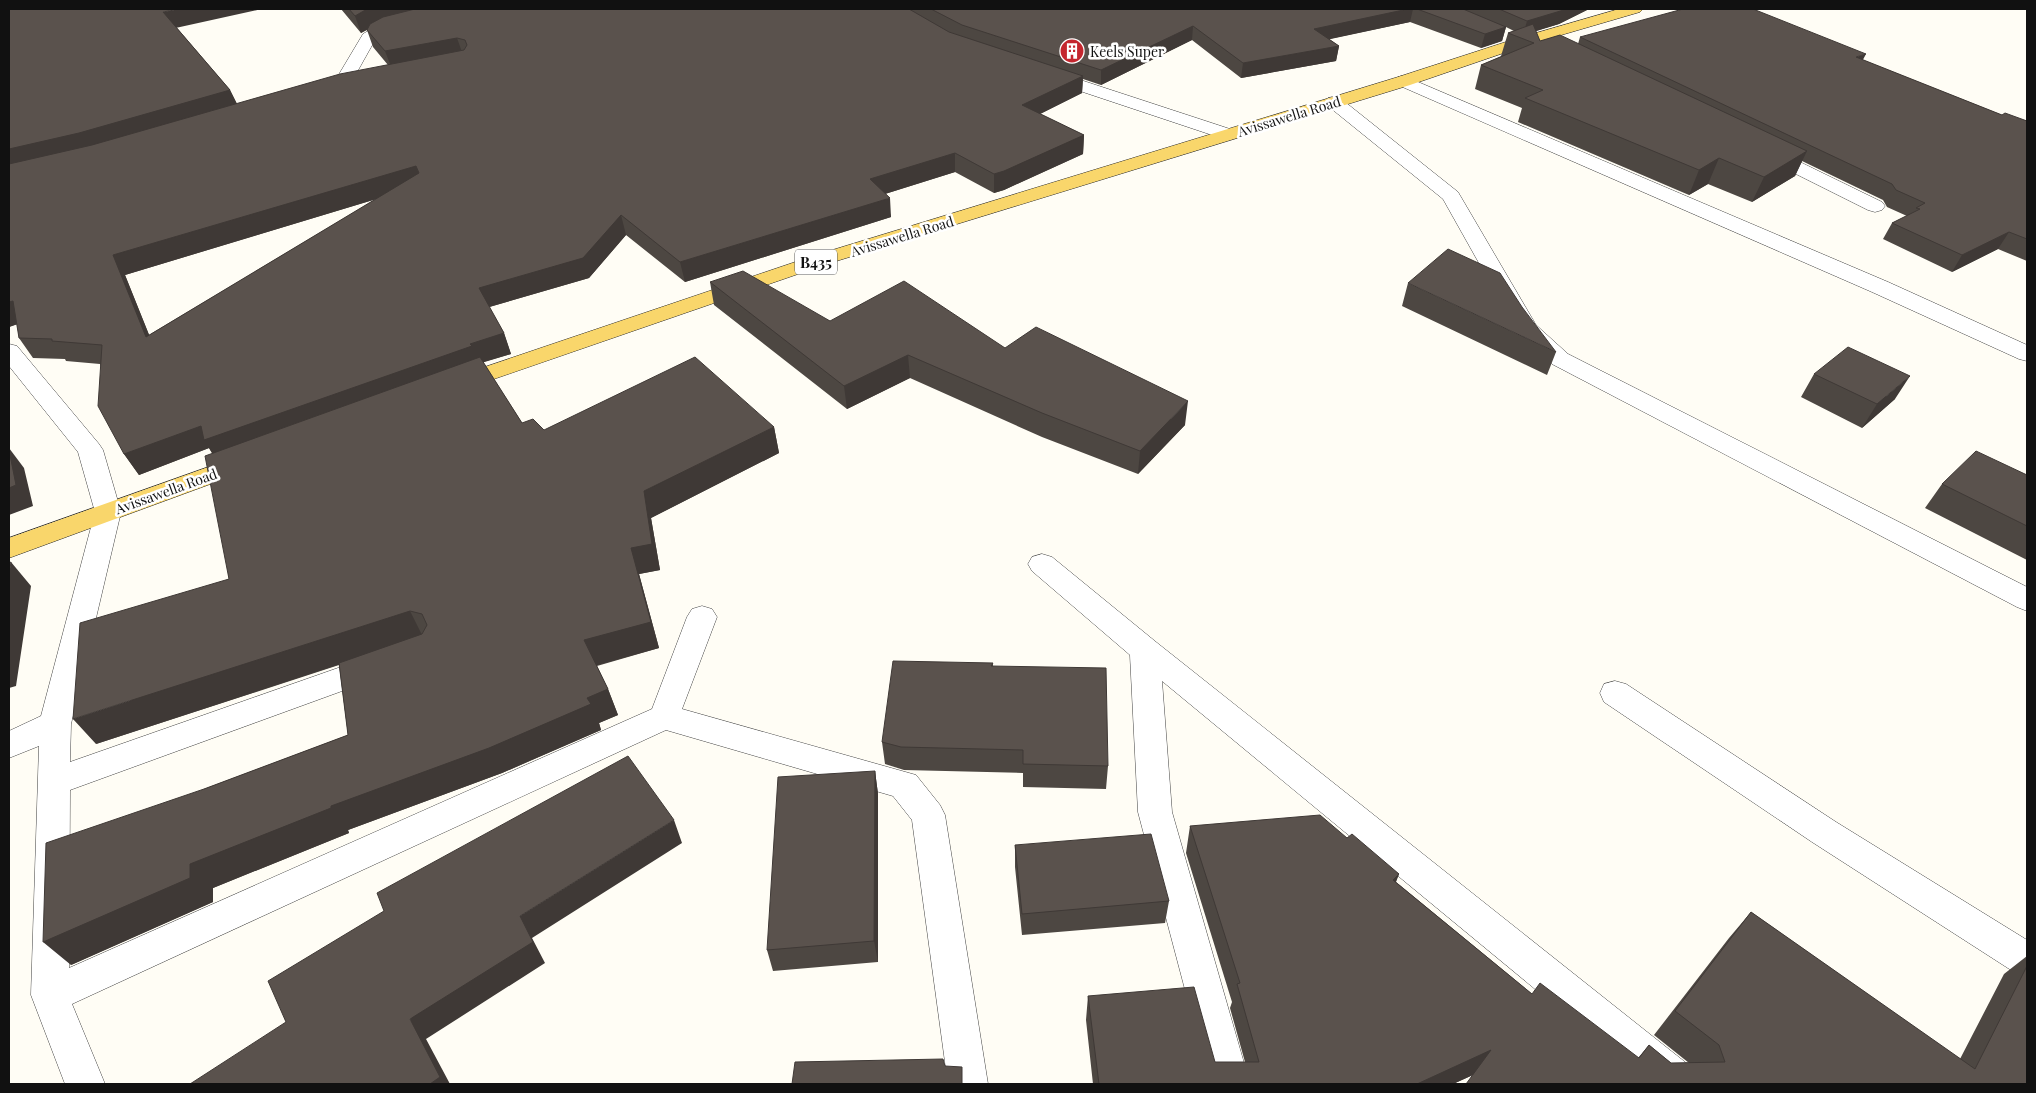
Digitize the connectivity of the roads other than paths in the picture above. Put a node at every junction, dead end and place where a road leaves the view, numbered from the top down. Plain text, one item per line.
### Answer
1 (462, 9) edge
2 (1635, 9) edge
3 (1519, 39) junction
4 (1558, 52) edge
5 (1030, 69) edge
6 (360, 82) edge
7 (1404, 82) junction
8 (341, 86) junction
9 (322, 91) edge
10 (1334, 102) junction
11 (1227, 134) junction
12 (1752, 145) edge
13 (1875, 206) dead end
14 (9, 351) edge
15 (2027, 354) edge
16 (434, 393) edge
17 (260, 456) edge
18 (108, 512) junction
19 (9, 548) edge
20 (1042, 564) dead end
21 (2027, 600) edge
22 (702, 617) dead end
23 (1145, 650) junction
24 (405, 656) edge
25 (1615, 693) dead end
26 (664, 717) junction
27 (55, 724) junction
28 (9, 744) edge
29 (54, 782) junction
30 (2027, 960) edge
31 (50, 995) junction
32 (85, 1084) edge
33 (968, 1084) edge
34 (1230, 1084) edge
35 (1681, 1084) edge

1 - 8 street
2 - 3 main road, Avissawella Road / B435
3 - 4 street
3 - 7 main road, Avissawella Road / B435
5 - 11 street
6 - 8 street
7 - 10 main road, Avissawella Road / B435
7 - 15 street
8 - 9 street
10 - 11 main road, Avissawella Road / B435
10 - 21 street
11 - 16 main road, Avissawella Road / B435
12 - 13 street
14 - 18 street
17 - 18 main road, Avissawella Road
18 - 19 main road, Avissawella Road
18 - 27 street
20 - 23 street
22 - 26 street
23 - 34 street
23 - 35 street
24 - 29 street
25 - 30 street
26 - 31 street
26 - 33 street
27 - 28 street
27 - 29 street
29 - 31 street
31 - 32 street

